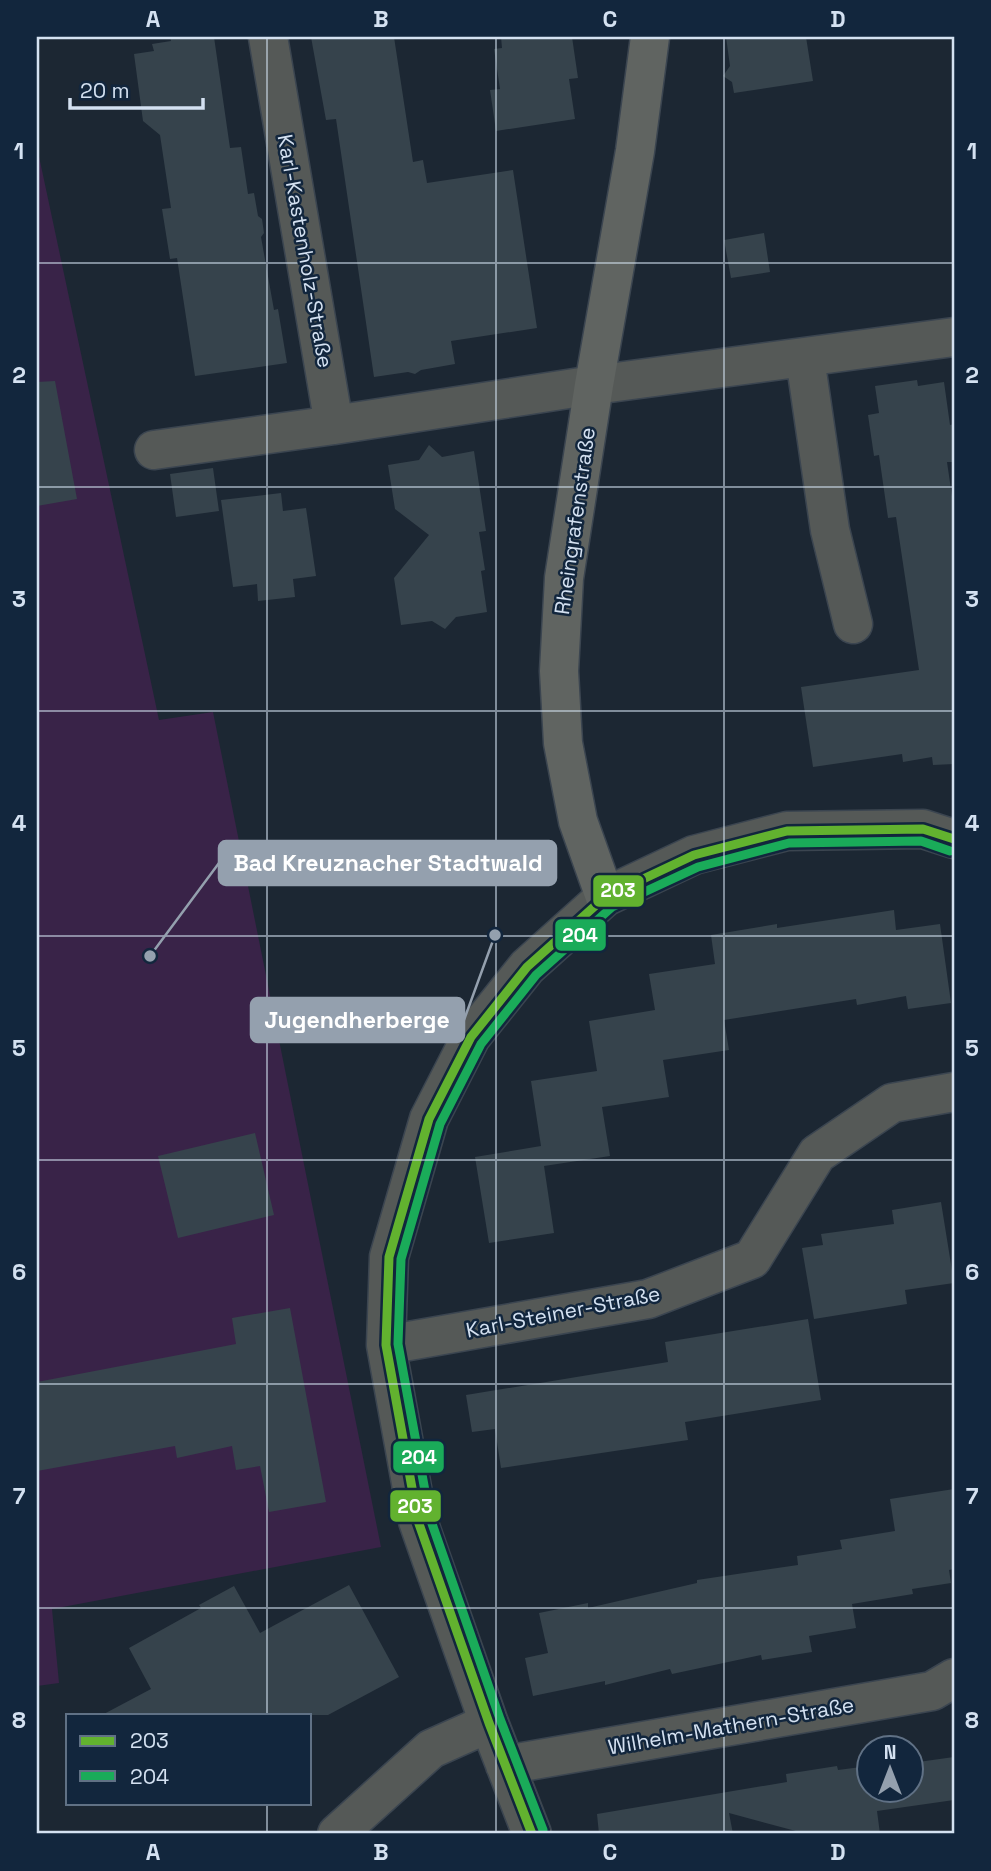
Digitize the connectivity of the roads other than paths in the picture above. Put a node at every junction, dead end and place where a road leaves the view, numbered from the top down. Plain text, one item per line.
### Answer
1 (268, 37) edge
2 (650, 37) edge
3 (954, 337) edge
4 (805, 358) junction
5 (594, 385) junction
6 (334, 425) junction
7 (154, 450) dead end
8 (853, 624) dead end
9 (954, 839) edge
10 (605, 897) junction
11 (954, 1092) edge
12 (386, 1345) junction
13 (954, 1678) edge
14 (489, 1723) junction
15 (505, 1765) junction
16 (337, 1834) edge
17 (532, 1834) edge

1 - 6 street, Karl-Kastenholz-Straße
2 - 5 street, Rheingrafenstraße
3 - 4 street
4 - 5 street
4 - 8 street
5 - 6 street
5 - 10 street, Rheingrafenstraße
6 - 7 street
9 - 10 street
10 - 12 street
11 - 12 street, Karl-Steiner-Straße
12 - 14 street
13 - 15 street, Wilhelm-Mathern-Straße
14 - 15 street
14 - 16 street
15 - 17 street

